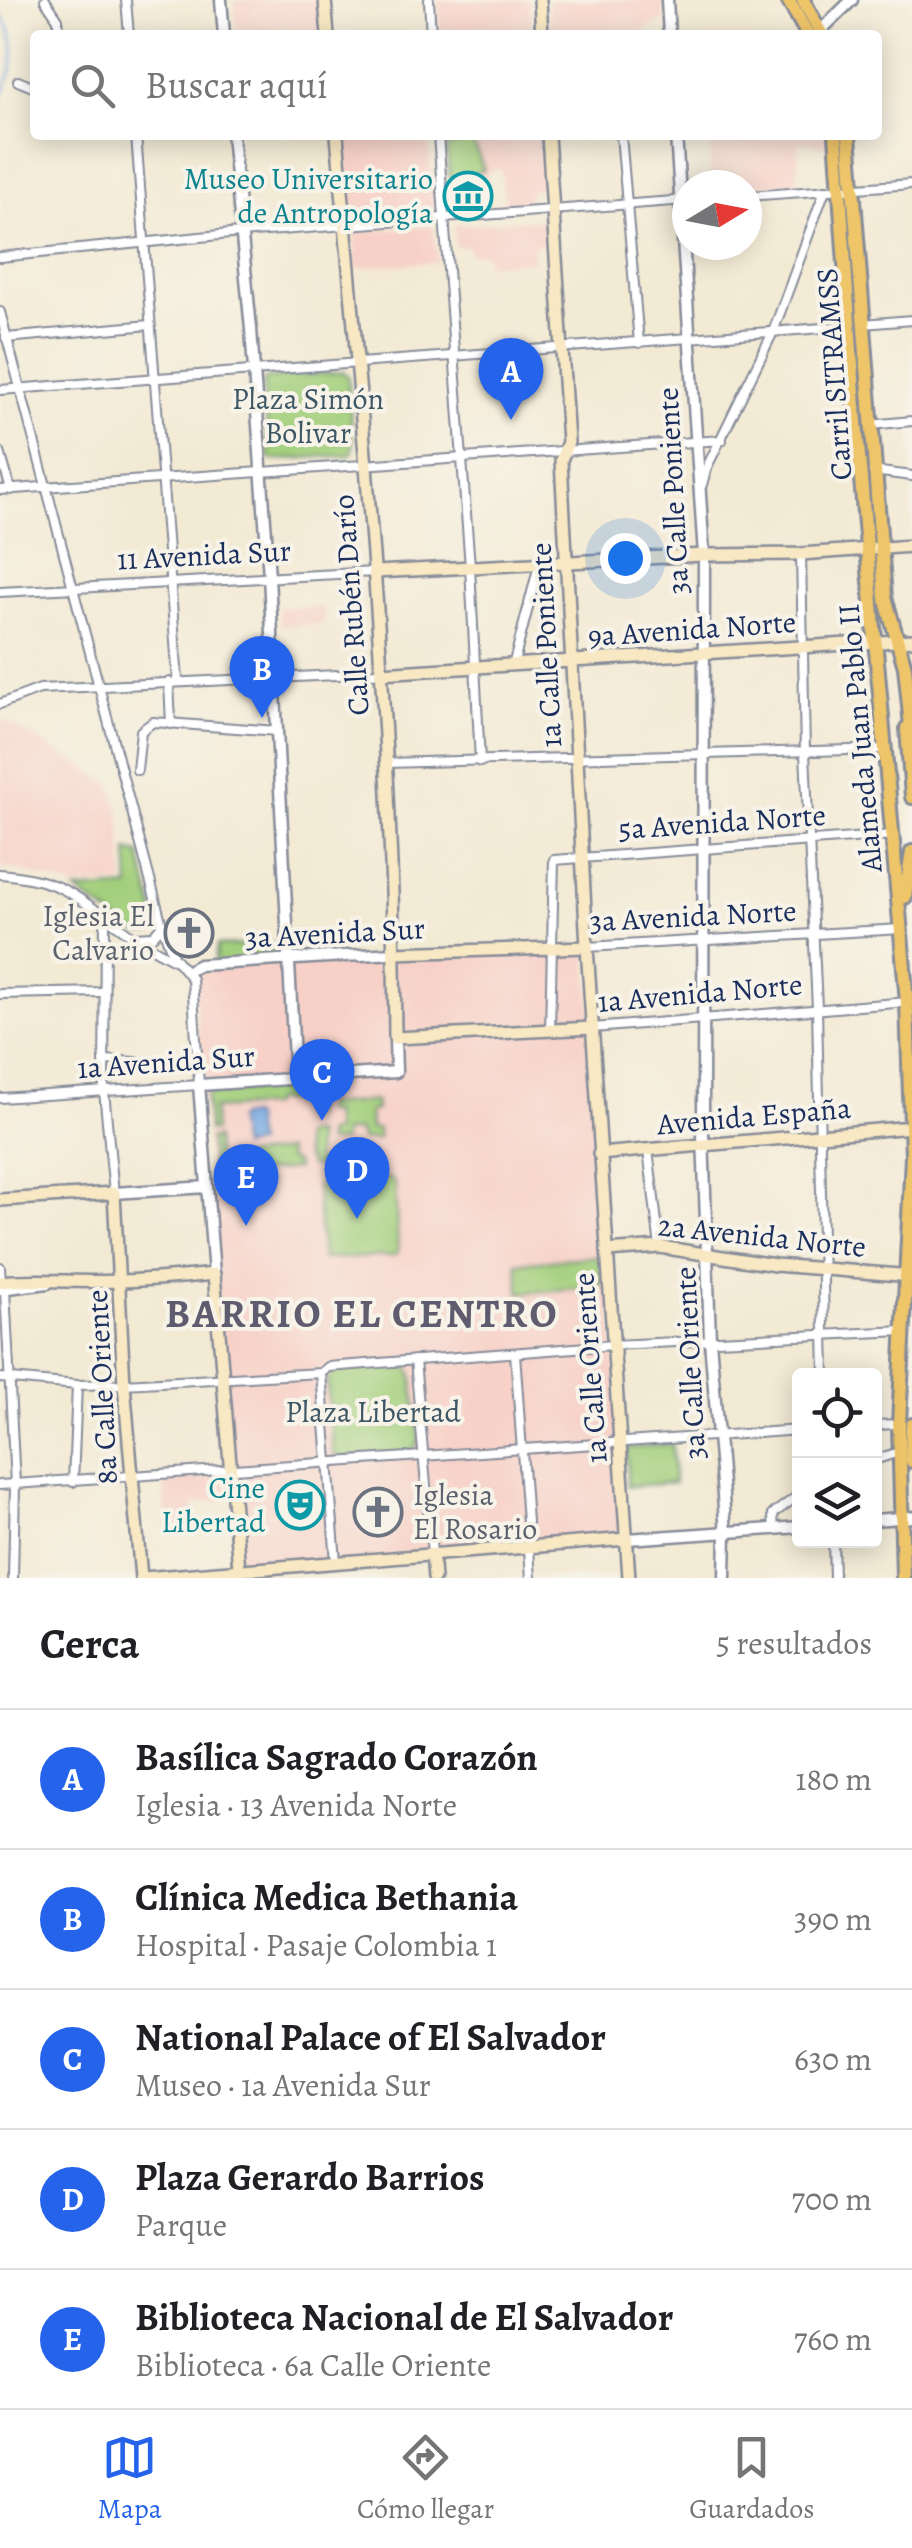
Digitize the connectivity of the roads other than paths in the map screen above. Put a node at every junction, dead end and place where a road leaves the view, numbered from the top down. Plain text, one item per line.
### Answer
1 (45, 0) edge
2 (126, 0) edge
3 (221, 0) edge
4 (328, 0) edge
5 (429, 0) edge
6 (540, 0) edge
7 (667, 0) edge
8 (791, 0) edge
9 (802, 0) edge
10 (852, 0) edge
11 (58, 30) edge
12 (128, 30) edge
13 (224, 30) edge
14 (331, 30) edge
15 (431, 30) edge
16 (542, 30) edge
17 (669, 30) edge
18 (813, 30) edge
19 (814, 30) edge
20 (820, 30) edge
21 (18, 81) dead end
22 (30, 86) edge
23 (136, 140) edge
24 (232, 140) edge
25 (337, 140) edge
26 (438, 140) edge
27 (548, 140) edge
28 (621, 140) edge
29 (677, 140) edge
30 (842, 140) edge
31 (680, 170) edge
32 (912, 184) edge
33 (846, 188) junction
34 (825, 190) junction
35 (762, 195) edge
36 (672, 202) edge
37 (626, 206) junction
38 (554, 212) junction
39 (443, 218) junction
40 (345, 226) junction
41 (240, 233) junction
42 (145, 242) junction
43 (0, 257) edge
44 (687, 260) edge
45 (0, 312) edge
46 (912, 320) edge
47 (150, 325) junction
48 (856, 325) junction
49 (773, 332) junction
50 (6, 338) junction
51 (690, 338) junction
52 (638, 343) junction
53 (562, 348) junction
54 (455, 356) junction
55 (358, 363) junction
56 (254, 371) junction
57 (154, 378) junction
58 (19, 389) junction
59 (0, 390) edge
60 (912, 421) edge
61 (870, 424) junction
62 (722, 440) junction
63 (696, 442) junction
64 (0, 452) edge
65 (566, 452) junction
66 (462, 458) junction
67 (367, 465) junction
68 (873, 471) junction
69 (261, 472) junction
70 (912, 476) edge
71 (163, 479) junction
72 (46, 487) junction
73 (0, 490) edge
74 (10, 490) junction
75 (700, 496) junction
76 (912, 546) edge
77 (873, 549) junction
78 (801, 554) junction
79 (704, 555) junction
80 (566, 561) junction
81 (538, 564) junction
82 (470, 567) junction
83 (375, 572) junction
84 (269, 576) junction
85 (168, 581) junction
86 (74, 588) junction
87 (0, 592) edge
88 (892, 642) edge
89 (802, 647) junction
90 (704, 652) junction
91 (573, 662) junction
92 (909, 662) edge
93 (513, 666) junction
94 (476, 668) junction
95 (380, 673) junction
96 (275, 677) junction
97 (174, 682) junction
98 (101, 686) junction
99 (1, 704) edge
100 (171, 724) junction
101 (278, 731) junction
102 (912, 736) edge
103 (886, 749) junction
104 (805, 752) junction
105 (704, 755) junction
106 (578, 758) junction
107 (480, 762) junction
108 (385, 763) junction
109 (137, 770) dead end
110 (912, 796) edge
111 (894, 835) junction
112 (810, 842) junction
113 (704, 848) junction
114 (912, 852) edge
115 (582, 857) junction
116 (0, 874) edge
117 (910, 900) edge
118 (105, 917) junction
119 (162, 925) junction
120 (907, 928) edge
121 (813, 936) junction
122 (134, 937) junction
123 (703, 942) junction
124 (586, 947) junction
125 (550, 948) junction
126 (486, 950) joint
127 (394, 953) junction
128 (288, 960) junction
129 (176, 961) junction
130 (188, 972) junction
131 (104, 992) junction
132 (0, 994) edge
133 (910, 1000) edge
134 (817, 1008) junction
135 (703, 1018) junction
136 (594, 1028) junction
137 (550, 1032) junction
138 (395, 1038) junction
139 (104, 1060) junction
140 (198, 1066) junction
141 (396, 1072) joint
142 (294, 1078) junction
143 (199, 1085) junction
144 (104, 1091) junction
145 (0, 1098) edge
146 (912, 1128) edge
147 (820, 1136) junction
148 (703, 1145) junction
149 (648, 1150) junction
150 (599, 1154) junction
151 (207, 1187) junction
152 (114, 1193) junction
153 (0, 1200) edge
154 (660, 1248) junction
155 (607, 1251) junction
156 (709, 1254) junction
157 (0, 1266) edge
158 (822, 1267) junction
159 (214, 1274) junction
160 (910, 1279) edge
161 (121, 1281) junction
162 (1, 1283) edge
163 (904, 1331) junction
164 (824, 1333) junction
165 (710, 1340) junction
166 (613, 1345) junction
167 (516, 1353) junction
168 (415, 1360) junction
169 (826, 1368) edge
170 (321, 1373) junction
171 (5, 1378) edge
172 (223, 1378) junction
173 (124, 1384) junction
174 (77, 1385) junction
175 (906, 1424) edge
176 (792, 1431) edge
177 (716, 1436) junction
178 (620, 1442) junction
179 (522, 1449) junction
180 (908, 1451) edge
181 (423, 1456) junction
182 (882, 1458) edge
183 (912, 1462) edge
184 (329, 1464) junction
185 (230, 1470) junction
186 (130, 1477) junction
187 (72, 1482) junction
188 (0, 1485) edge
189 (16, 1485) junction
190 (792, 1500) edge
191 (907, 1517) edge
192 (882, 1519) edge
193 (792, 1528) edge
194 (774, 1530) junction
195 (726, 1532) junction
196 (627, 1540) junction
197 (530, 1548) junction
198 (833, 1548) edge
199 (432, 1554) junction
200 (336, 1562) junction
201 (239, 1573) edge
202 (13, 1578) edge
203 (142, 1578) edge
204 (337, 1578) edge
205 (434, 1578) edge
206 (532, 1578) edge
207 (630, 1578) edge
208 (725, 1578) edge
209 (834, 1578) edge
210 (906, 1578) edge

1 - 11 street
2 - 12 street
3 - 13 street
4 - 14 main road
5 - 15 street
6 - 16 main road
7 - 17 street
8 - 18 main road
9 - 19 main road
10 - 20 street
21 - 22 street
23 - 42 street
24 - 41 street
25 - 40 main road, Calle Rubén Darío
26 - 39 street
27 - 38 main road, 1a Calle Poniente
28 - 37 street
29 - 31 street, 3a Calle Poniente
30 - 33 main road, Alameda Juan Pablo II
32 - 33 street
33 - 34 street
33 - 48 main road, Alameda Juan Pablo II
33 - 77 main road, Carril SITRAMSS
34 - 35 street
34 - 49 street
36 - 37 street
37 - 38 street
37 - 52 street
38 - 39 street
38 - 53 main road, 1a Calle Poniente
39 - 40 street
39 - 54 street
40 - 41 street
40 - 55 main road, Calle Rubén Darío
41 - 42 street
41 - 56 street
42 - 43 street
42 - 47 street
44 - 51 street, 3a Calle Poniente
45 - 50 street
46 - 48 street
47 - 50 street
47 - 57 street
48 - 49 street
48 - 61 main road, Alameda Juan Pablo II
48 - 77 main road, Alameda Juan Pablo II
49 - 51 street
49 - 62 street
50 - 58 street
51 - 52 street
51 - 63 street, 3a Calle Poniente
52 - 53 street
53 - 54 street
53 - 65 main road, 1a Calle Poniente
54 - 55 street
54 - 66 street
55 - 56 street
55 - 67 main road, Calle Rubén Darío
56 - 57 street
56 - 69 street
57 - 58 street
57 - 71 street
58 - 59 street
58 - 72 street
60 - 61 street
61 - 68 main road, Alameda Juan Pablo II
62 - 63 street
62 - 75 street
63 - 65 street
63 - 75 street, 3a Calle Poniente
64 - 74 street
65 - 66 street
65 - 80 main road, 1a Calle Poniente
66 - 67 street
66 - 82 street
67 - 69 street
67 - 83 main road, Calle Rubén Darío
68 - 70 street
68 - 77 main road, Alameda Juan Pablo II
69 - 71 street
69 - 84 street
71 - 72 street
71 - 85 street
72 - 74 street
72 - 86 street
73 - 74 street
75 - 79 street, 3a Calle Poniente
76 - 77 main road, 11 Avenida Sur
77 - 78 main road, 11 Avenida Sur
77 - 88 main road, Alameda Juan Pablo II
77 - 88 main road, Alameda Juan Pablo II
77 - 88 main road, Carril SITRAMSS
78 - 79 main road, 11 Avenida Sur
78 - 89 street
79 - 80 main road, 11 Avenida Sur
79 - 90 street, 3a Calle Poniente
80 - 81 main road, 11 Avenida Sur
80 - 91 main road, 1a Calle Poniente
81 - 82 main road, 11 Avenida Sur
81 - 93 street
82 - 83 main road, 11 Avenida Sur
82 - 94 street
83 - 84 street, 11 Avenida Sur
83 - 95 main road, Calle Rubén Darío
84 - 85 street, 11 Avenida Sur
84 - 96 street
85 - 86 street, 11 Avenida Sur
85 - 97 street
86 - 87 street, 11 Avenida Sur
86 - 98 street
88 - 89 main road, 9a Avenida Norte
88 - 92 main road, Alameda Juan Pablo II
88 - 103 main road, Alameda Juan Pablo II
88 - 110 main road, Carril SITRAMSS
88 - 117 main road, Carril SITRAMSS
89 - 90 main road, 9a Avenida Norte
89 - 104 street
90 - 91 main road, 9a Avenida Norte
90 - 105 street, 3a Calle Poniente
91 - 93 main road, 9a Avenida Norte
91 - 106 main road, 1a Calle Poniente
92 - 102 main road, Alameda Juan Pablo II
93 - 94 main road, 9a Avenida Norte
94 - 95 main road, 9a Avenida Norte
94 - 107 street
95 - 96 street
95 - 108 main road, Calle Rubén Darío
96 - 97 street
96 - 101 street
97 - 98 street
97 - 100 street
98 - 99 street
98 - 119 street
100 - 101 street
100 - 109 street
101 - 128 street
103 - 104 street
103 - 111 main road, Alameda Juan Pablo II
104 - 105 street
104 - 112 street
105 - 106 street
105 - 113 street, 3a Calle Poniente
106 - 107 street
106 - 115 main road, 1a Calle Poniente
107 - 108 street
108 - 127 main road, Calle Rubén Darío
111 - 112 street, 5a Avenida Norte
111 - 120 main road, Alameda Juan Pablo II
112 - 113 street, 5a Avenida Norte
112 - 121 street
113 - 115 street, 5a Avenida Norte
113 - 123 street, 3a Calle Poniente
114 - 117 main road, Carril SITRAMSS
115 - 124 main road, 1a Calle Poniente
115 - 125 street, 5a Avenida Norte
116 - 118 street
117 - 120 main road, Carril SITRAMSS
118 - 122 street
118 - 131 street
119 - 122 street
119 - 129 street
120 - 121 street, 3a Avenida Norte
120 - 133 main road, Carril SITRAMSS
121 - 123 street, 3a Avenida Norte
121 - 134 street
122 - 129 street
123 - 124 street, 3a Avenida Norte
123 - 135 street, 3a Calle Poniente
124 - 125 main road, 3a Avenida Norte
124 - 136 main road, 1a Calle Poniente
125 - 126 main road, 3a Avenida Norte
125 - 137 street
126 - 127 main road, 3a Avenida Sur
127 - 128 street, 3a Avenida Sur
127 - 138 main road, Calle Rubén Darío
128 - 130 street, 3a Avenida Sur
128 - 142 street
129 - 130 street
130 - 140 street
131 - 132 street
131 - 139 street
133 - 134 street, 1a Avenida Norte
133 - 146 main road
134 - 135 street, 1a Avenida Norte
134 - 147 street
135 - 136 street, 1a Avenida Norte
135 - 148 street, 3a Calle Poniente
136 - 137 main road, 1a Avenida Norte
136 - 150 main road, 1a Calle Poniente
137 - 138 main road, 1a Avenida Norte
138 - 141 street, Calle Rubén Darío
139 - 140 street
139 - 144 street
140 - 143 street
141 - 142 street, 1a Avenida Sur
142 - 143 street, 1a Avenida Sur
143 - 144 street, 1a Avenida Sur
143 - 151 street
144 - 145 street, 1a Avenida Sur
144 - 152 street
146 - 147 main road, Avenida España
146 - 160 main road
147 - 148 main road, Avenida España
147 - 158 street
148 - 149 main road, Avenida España
148 - 156 street, 3a Calle Oriente
149 - 150 main road, Avenida España
149 - 154 street
150 - 155 main road, 1a Calle Oriente
151 - 152 street
151 - 159 street
152 - 153 main road
152 - 161 main road, 8a Calle Oriente
154 - 155 main road, 2a Avenida Norte
154 - 156 main road, 2a Avenida Norte
155 - 166 main road, 1a Calle Oriente
156 - 158 main road, 2a Avenida Norte
156 - 165 street, 3a Calle Oriente
157 - 162 street
158 - 160 main road, 2a Avenida Norte
158 - 164 street
159 - 161 main road
159 - 172 main road
160 - 163 main road
160 - 191 main road
161 - 162 main road
161 - 173 main road, 8a Calle Oriente
162 - 171 street
163 - 164 street
163 - 175 main road
164 - 165 street
164 - 169 street
165 - 166 street
165 - 177 street, 3a Calle Oriente
166 - 167 street
166 - 178 main road, 1a Calle Oriente
167 - 168 street
167 - 179 street
168 - 170 street
168 - 181 street
170 - 172 street
170 - 184 street
171 - 174 street
171 - 189 street
172 - 173 street
172 - 185 main road
173 - 174 street
173 - 186 main road, 8a Calle Oriente
174 - 187 street
175 - 180 main road
176 - 177 street
177 - 178 street
177 - 195 street, 3a Calle Oriente
178 - 179 street
178 - 196 main road, 1a Calle Oriente
179 - 181 street
179 - 197 street
180 - 182 street
180 - 183 main road
180 - 191 main road
181 - 184 street
181 - 199 street
184 - 185 street
184 - 200 street
185 - 186 street
185 - 201 main road
186 - 187 street
186 - 203 main road, 8a Calle Oriente
187 - 189 street
188 - 189 street
189 - 202 street
190 - 194 street
191 - 192 street
191 - 210 main road
193 - 194 street
194 - 195 street
195 - 196 street
195 - 208 street, 3a Calle Oriente
196 - 197 main road
196 - 207 main road, 1a Calle Oriente
197 - 199 main road
197 - 206 street
198 - 209 street
199 - 200 main road
199 - 205 main road
200 - 201 main road
200 - 204 street
201 - 203 main road

